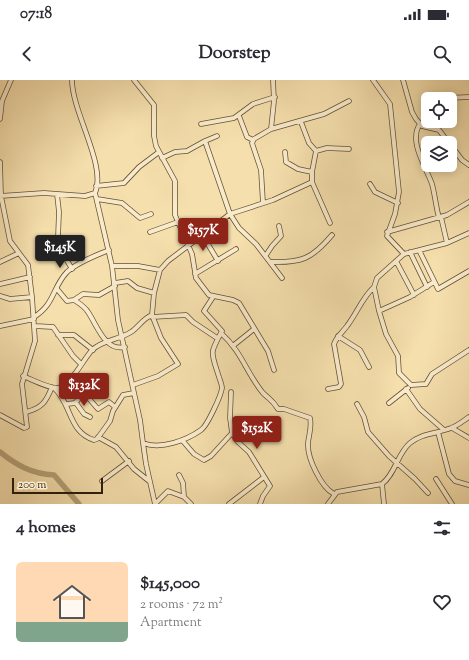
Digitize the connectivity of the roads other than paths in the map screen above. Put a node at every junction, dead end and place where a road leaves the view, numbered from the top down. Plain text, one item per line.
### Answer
1 (11, 80) edge
2 (72, 80) edge
3 (134, 80) edge
4 (273, 80) edge
5 (372, 80) edge
6 (403, 80) edge
7 (275, 97) junction
8 (469, 97) edge
9 (457, 98) edge
10 (349, 101) dead end
11 (238, 116) junction
12 (0, 119) edge
13 (300, 122) junction
14 (201, 124) dead end
15 (420, 124) junction
16 (271, 129) junction
17 (217, 136) dead end
18 (444, 136) edge
19 (253, 140) junction
20 (205, 141) junction
21 (349, 149) dead end
22 (316, 151) junction
23 (159, 152) junction
24 (284, 152) dead end
25 (457, 153) edge
26 (162, 158) junction
27 (0, 162) edge
28 (469, 165) edge
29 (312, 172) junction
30 (312, 182) junction
31 (370, 184) dead end
32 (96, 186) junction
33 (95, 193) junction
34 (56, 194) junction
35 (1, 196) edge
36 (97, 199) junction
37 (469, 202) edge
38 (264, 203) junction
39 (398, 203) junction
40 (151, 214) dead end
41 (230, 214) junction
42 (440, 217) junction
43 (178, 222) junction
44 (330, 223) dead end
45 (279, 226) dead end
46 (150, 232) dead end
47 (387, 232) junction
48 (469, 233) edge
49 (332, 235) dead end
50 (203, 236) junction
51 (447, 244) junction
52 (188, 246) junction
53 (236, 249) dead end
54 (109, 250) junction
55 (419, 250) junction
56 (410, 252) junction
57 (19, 253) junction
58 (404, 254) junction
59 (266, 255) junction
60 (218, 261) junction
61 (396, 261) junction
62 (0, 262) edge
63 (271, 262) junction
64 (112, 266) junction
65 (72, 269) junction
66 (160, 270) junction
67 (469, 271) edge
68 (195, 274) junction
69 (30, 277) junction
70 (282, 278) dead end
71 (434, 282) junction
72 (0, 284) edge
73 (115, 284) junction
74 (374, 287) junction
75 (427, 287) junction
76 (57, 288) junction
77 (154, 293) junction
78 (414, 295) junction
79 (0, 296) edge
80 (32, 297) junction
81 (212, 297) junction
82 (74, 300) junction
83 (379, 310) junction
84 (152, 316) junction
85 (34, 318) junction
86 (0, 325) edge
87 (35, 326) junction
88 (254, 329) junction
89 (221, 333) junction
90 (58, 335) junction
91 (122, 336) junction
92 (338, 336) junction
93 (217, 338) junction
94 (105, 341) junction
95 (234, 345) junction
96 (125, 347) junction
97 (93, 350) junction
98 (469, 350) edge
99 (81, 364) junction
100 (369, 367) dead end
101 (274, 370) dead end
102 (23, 376) junction
103 (71, 378) junction
104 (76, 384) junction
105 (133, 385) junction
106 (411, 385) junction
107 (53, 388) junction
108 (328, 389) dead end
109 (406, 389) junction
110 (231, 392) dead end
111 (134, 393) junction
112 (76, 402) junction
113 (389, 403) dead end
114 (67, 404) junction
115 (357, 404) dead end
116 (115, 407) junction
117 (26, 412) junction
118 (0, 416) edge
119 (90, 417) dead end
120 (469, 417) edge
121 (452, 428) junction
122 (444, 430) junction
123 (438, 432) junction
124 (232, 433) junction
125 (98, 437) junction
126 (469, 438) edge
127 (182, 440) junction
128 (143, 443) junction
129 (129, 462) junction
130 (397, 464) junction
131 (179, 475) dead end
132 (264, 477) junction
133 (436, 479) dead end
134 (102, 481) dead end
135 (149, 481) junction
136 (382, 484) junction
137 (469, 485) edge
138 (428, 493) dead end
139 (334, 494) junction
140 (184, 497) junction
141 (155, 504) edge
142 (191, 504) edge
143 (229, 504) edge
144 (260, 504) edge
145 (328, 504) edge
146 (384, 504) edge
147 (452, 504) edge

1 - 12 street
2 - 32 street
3 - 23 street
4 - 7 street
5 - 39 street
6 - 15 street
7 - 11 street
7 - 16 street
8 - 9 street
10 - 13 street
11 - 14 street
11 - 19 street
13 - 16 street
13 - 22 street
15 - 18 street
15 - 42 street
16 - 19 street
17 - 20 street
19 - 38 street
20 - 26 street
20 - 41 street
21 - 22 street
22 - 29 street
23 - 26 street
23 - 32 street
24 - 29 street
25 - 28 street
26 - 43 street
27 - 35 street
29 - 30 street
30 - 38 street
30 - 44 street
31 - 39 street
32 - 33 street
33 - 34 street
33 - 36 street
34 - 35 street
34 - 65 street
35 - 57 street
36 - 40 street
36 - 54 street
37 - 42 street
38 - 41 street
39 - 47 street
41 - 50 street
41 - 59 street
42 - 47 street
42 - 51 street
43 - 46 street
43 - 52 street
45 - 59 street
47 - 58 street
48 - 51 street
49 - 63 street
50 - 52 street
50 - 60 street
51 - 55 street
52 - 66 street
52 - 68 street
53 - 60 street
54 - 64 street
54 - 65 street
55 - 56 street
55 - 71 street
56 - 58 street
56 - 75 street
57 - 62 street
57 - 69 street
58 - 61 street
59 - 63 street
60 - 68 street
61 - 74 street
61 - 78 street
63 - 70 street
64 - 66 street
64 - 73 street
65 - 76 street
66 - 77 street
67 - 71 street
68 - 81 street
69 - 72 street
69 - 80 street
71 - 75 street
73 - 77 street
73 - 82 street
73 - 91 street
74 - 83 street
74 - 92 street
75 - 78 street
76 - 82 street
76 - 85 street
77 - 84 street
78 - 83 street
79 - 80 street
80 - 85 street
81 - 88 street
81 - 89 street
82 - 94 street
83 - 106 street
84 - 91 street
84 - 93 street
84 - 105 street
85 - 86 street
85 - 87 street
87 - 90 street
87 - 102 street
88 - 95 street
88 - 101 street
89 - 93 street
89 - 95 street
90 - 97 street
90 - 99 street
91 - 94 street
91 - 96 street
92 - 100 street
92 - 108 street
93 - 127 street
94 - 96 street
94 - 97 street
95 - 139 street
96 - 105 street
97 - 99 street
98 - 106 street
99 - 103 street
102 - 107 street
102 - 117 street
103 - 104 street
103 - 107 street
104 - 112 street
104 - 116 street
105 - 111 street
106 - 109 street
107 - 114 street
107 - 117 street
109 - 113 street
109 - 122 street
110 - 124 street
111 - 116 street
111 - 128 street
112 - 114 street
112 - 119 street
114 - 125 street
115 - 130 street
116 - 125 street
117 - 118 street
120 - 121 street
121 - 122 street
121 - 126 street
122 - 123 street
123 - 130 street
123 - 137 street
124 - 127 street
124 - 132 street
125 - 129 street
127 - 128 street
128 - 135 street
129 - 134 street
129 - 135 street
130 - 136 street
130 - 138 street
131 - 140 street
132 - 143 street
132 - 144 street
133 - 147 street
135 - 141 street
136 - 139 street
136 - 146 street
139 - 145 street
140 - 141 street
140 - 142 street

